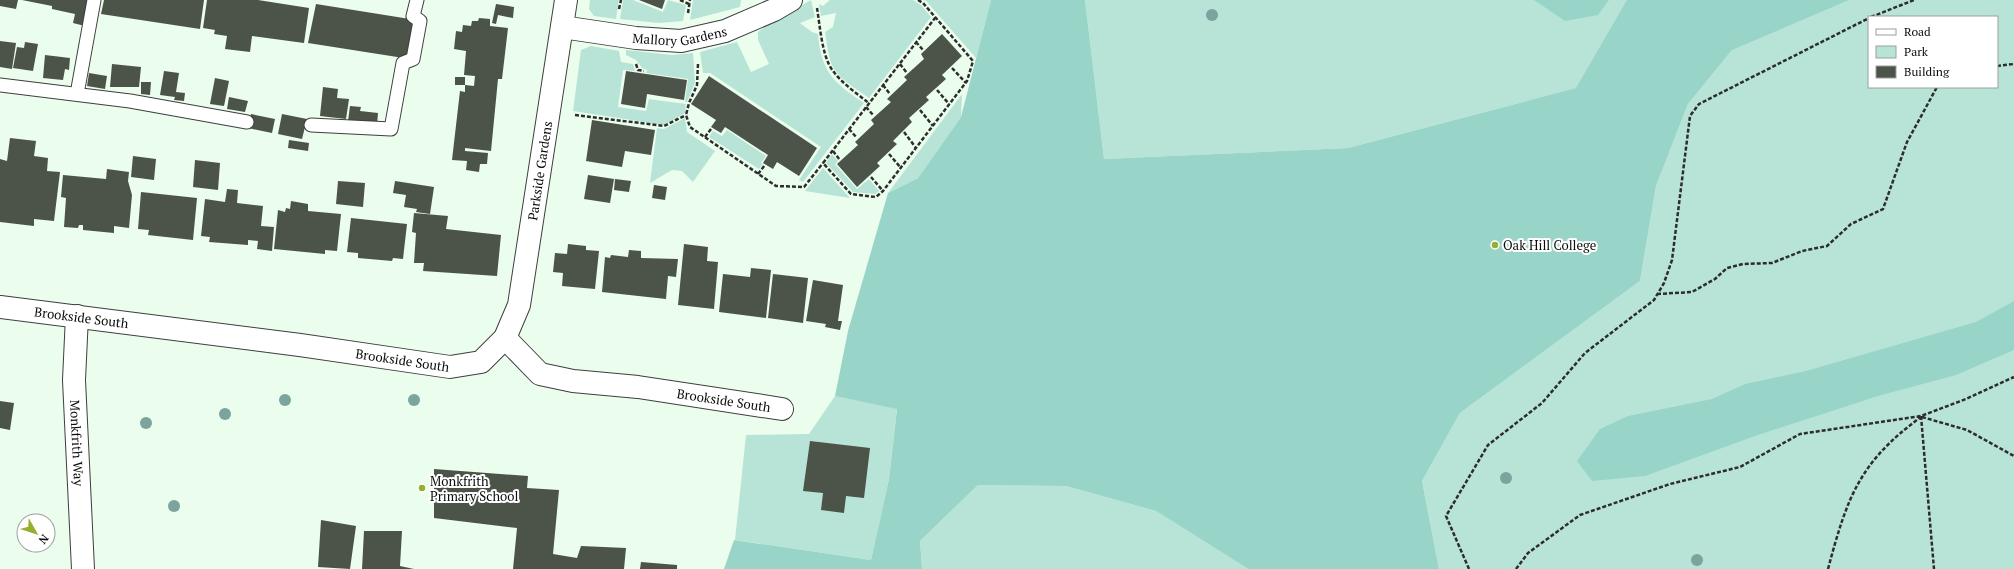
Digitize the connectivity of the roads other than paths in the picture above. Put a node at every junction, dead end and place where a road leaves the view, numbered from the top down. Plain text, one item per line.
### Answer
1 (94, 0) edge
2 (417, 0) edge
3 (566, 0) edge
4 (791, 0) edge
5 (562, 27) junction
6 (0, 85) edge
7 (77, 94) junction
8 (247, 122) dead end
9 (311, 125) dead end
10 (0, 307) edge
11 (77, 316) junction
12 (505, 338) junction
13 (782, 409) dead end
14 (83, 569) edge

1 - 7 lane
2 - 9 lane
3 - 5 street, Parkside Gardens
4 - 5 street, Mallory Gardens
5 - 12 street, Parkside Gardens
6 - 7 lane
7 - 8 lane
10 - 11 street, Brookside South
11 - 12 street, Brookside South
11 - 14 street, Monkfrith Way
12 - 13 street, Brookside South

